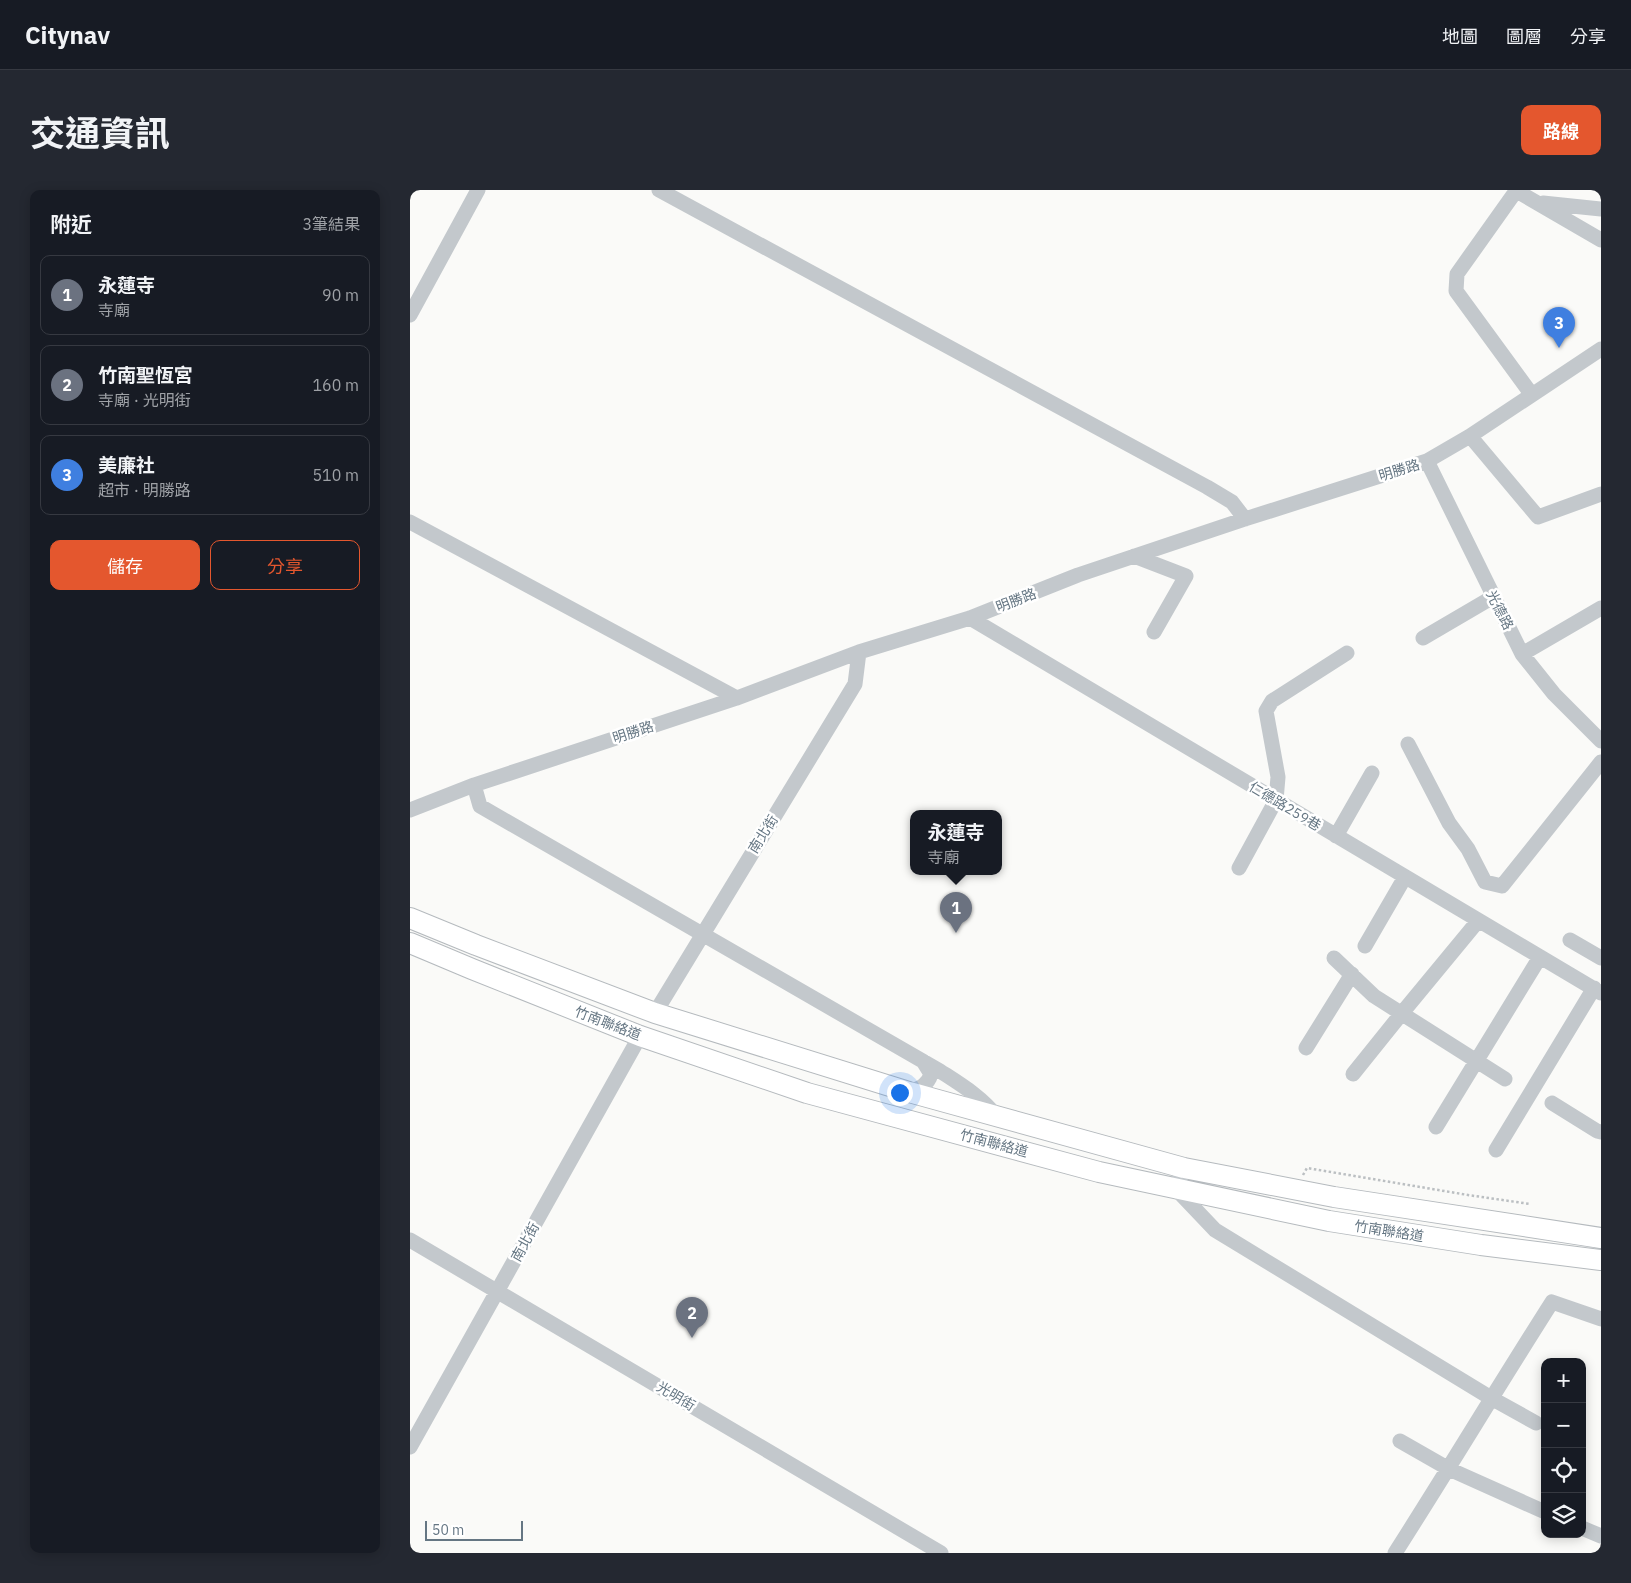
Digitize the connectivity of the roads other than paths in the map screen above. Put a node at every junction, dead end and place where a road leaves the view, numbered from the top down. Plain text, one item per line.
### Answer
1 (478, 190) edge
2 (659, 190) edge
3 (1516, 190) edge
4 (1536, 202) junction
5 (1601, 209) edge
6 (1599, 235) edge
7 (410, 315) edge
8 (1601, 349) edge
9 (1532, 395) junction
10 (1470, 436) junction
11 (1427, 461) junction
12 (1601, 494) edge
13 (1244, 519) junction
14 (410, 522) edge
15 (1134, 556) junction
16 (1493, 597) junction
17 (1601, 608) edge
18 (970, 618) junction
19 (1154, 632) dead end
20 (1423, 638) dead end
21 (859, 652) junction
22 (1347, 653) dead end
23 (1522, 654) junction
24 (737, 698) junction
25 (1601, 740) edge
26 (1408, 744) dead end
27 (1601, 762) edge
28 (1372, 773) dead end
29 (474, 786) junction
30 (1276, 800) junction
31 (410, 810) edge
32 (1336, 836) junction
33 (1239, 868) dead end
34 (1405, 877) junction
35 (410, 918) edge
36 (1478, 921) junction
37 (703, 933) junction
38 (1570, 940) dead end
39 (410, 942) edge
40 (1365, 946) dead end
41 (1540, 957) junction
42 (1334, 958) dead end
43 (1601, 958) edge
44 (1352, 974) junction
45 (1597, 991) edge
46 (655, 1012) junction
47 (1402, 1013) junction
48 (640, 1036) junction
49 (1306, 1048) dead end
50 (1476, 1060) junction
51 (923, 1061) junction
52 (1353, 1074) dead end
53 (1505, 1079) dead end
54 (909, 1092) junction
55 (1552, 1103) dead end
56 (997, 1116) junction
57 (1436, 1127) dead end
58 (1601, 1132) edge
59 (1496, 1150) dead end
60 (1184, 1168) junction
61 (1176, 1189) junction
62 (1601, 1238) edge
63 (410, 1240) edge
64 (1601, 1260) edge
65 (497, 1291) junction
66 (1601, 1319) edge
67 (1491, 1398) junction
68 (1536, 1423) dead end
69 (1400, 1441) dead end
70 (410, 1447) edge
71 (1449, 1469) junction
72 (1541, 1510) edge
73 (1586, 1530) edge
74 (1601, 1536) edge
75 (941, 1553) edge
76 (1395, 1553) edge

1 - 7 street
2 - 13 street
3 - 4 street
3 - 9 street
4 - 5 street
4 - 6 street
8 - 9 street, 明勝路
9 - 10 street, 明勝路
10 - 11 street, 明勝路
10 - 12 street
11 - 13 street, 明勝路
11 - 16 street, 光德路
13 - 15 street, 明勝路
14 - 24 street
15 - 18 street, 明勝路
15 - 19 street
16 - 20 street
16 - 23 street, 光德路
17 - 23 street
18 - 21 street, 明勝路
18 - 30 street, 仁德路259巷
21 - 24 street, 明勝路
21 - 37 street, 南北街
22 - 30 street
23 - 25 street, 光德路
24 - 29 street, 明勝路
26 - 27 street
28 - 32 street
29 - 31 street, 明勝路
29 - 37 street
30 - 32 street, 仁德路259巷
30 - 33 street
32 - 34 street, 仁德路259巷
34 - 36 street, 仁德路259巷
34 - 40 street
35 - 46 main road, 竹南聯絡道
36 - 41 street, 仁德路259巷
36 - 47 street
37 - 46 street, 南北街
37 - 51 street
38 - 43 street
39 - 48 main road, 竹南聯絡道
41 - 45 street, 仁德路259巷
41 - 50 street
42 - 44 street
44 - 47 street
44 - 49 street
45 - 59 street
46 - 54 main road, 竹南聯絡道
47 - 50 street
47 - 52 street
48 - 61 main road, 竹南聯絡道
48 - 65 street, 南北街
50 - 53 street
50 - 57 street
51 - 54 street
51 - 56 street
54 - 56 main road, 竹南聯絡道
55 - 58 street
56 - 60 main road, 竹南聯絡道
60 - 61 street
60 - 62 main road, 竹南聯絡道
61 - 64 main road, 竹南聯絡道
61 - 67 street
63 - 65 street, 光明街
65 - 70 street, 南北街
65 - 75 street, 光明街
66 - 67 street
67 - 68 street
67 - 71 street
69 - 71 street
71 - 72 street
71 - 76 street
73 - 74 street

